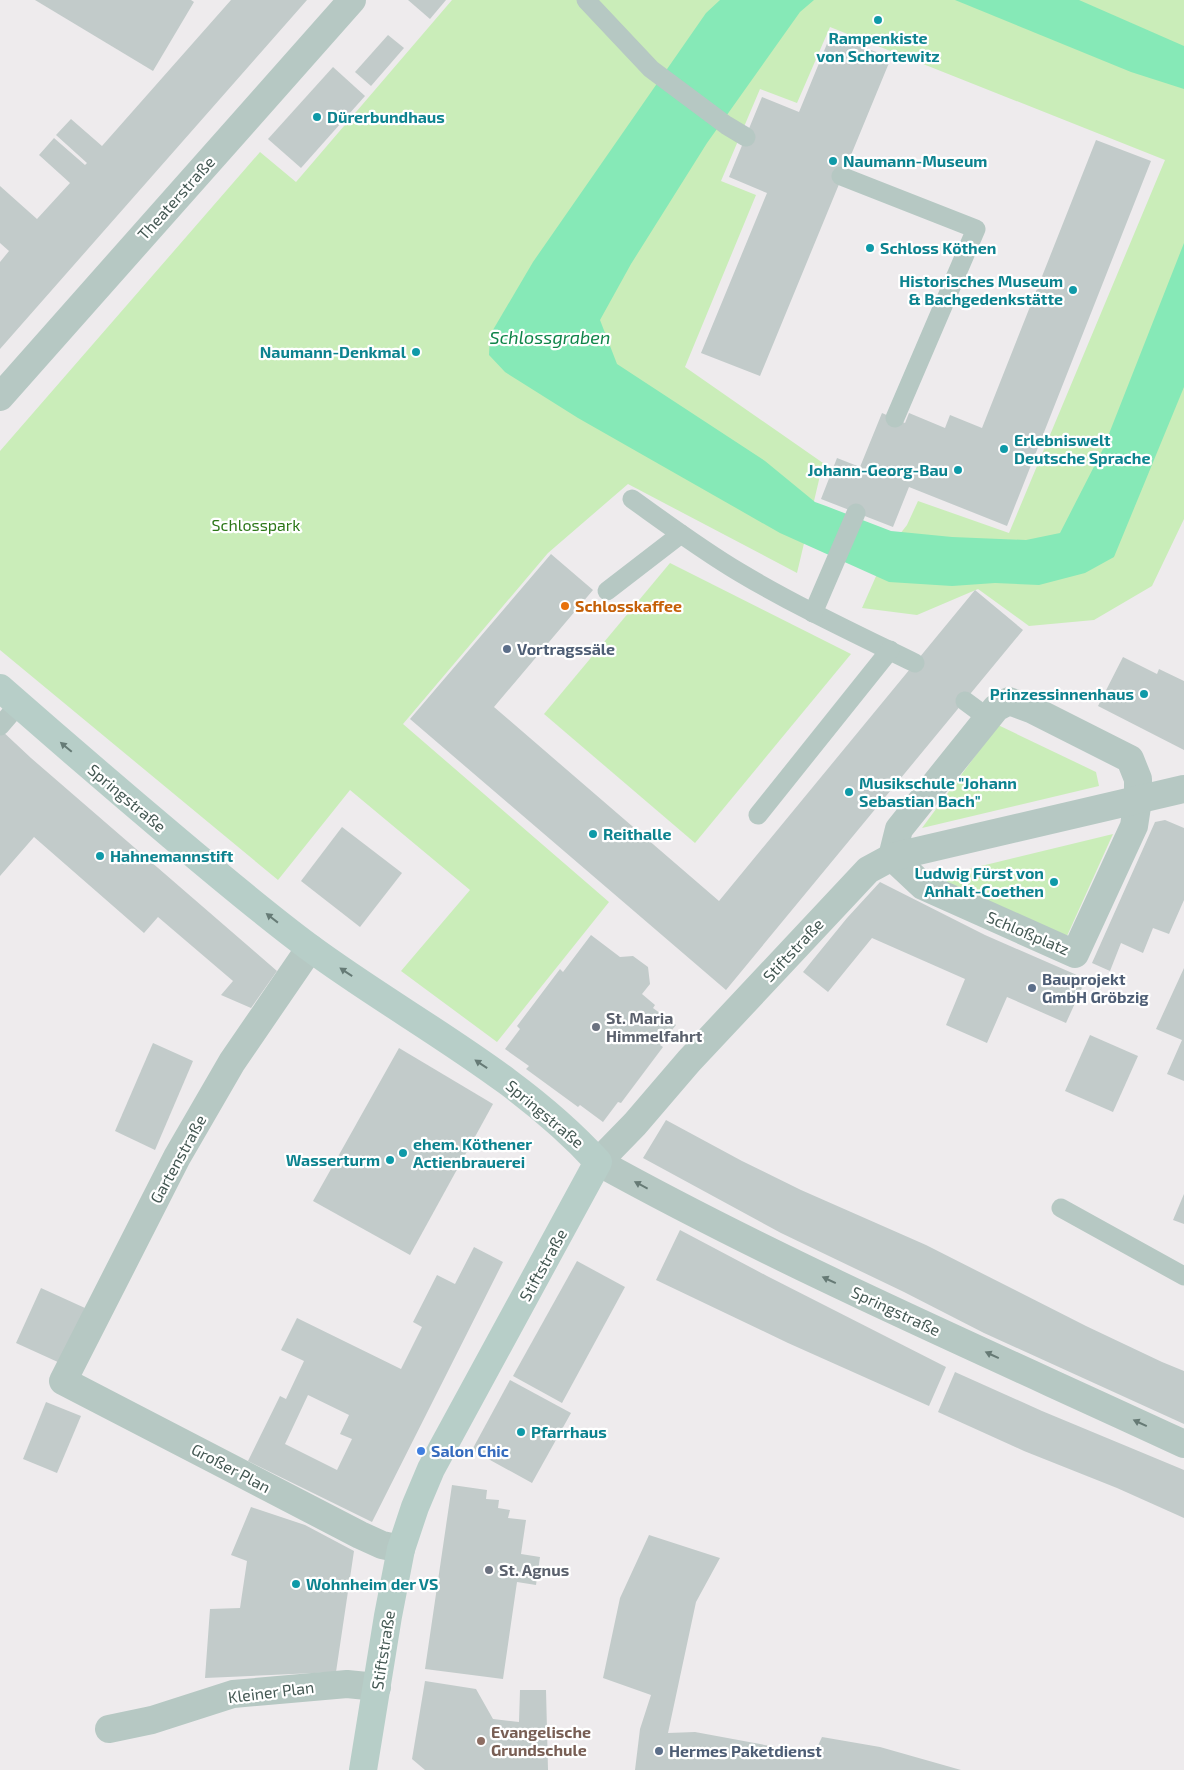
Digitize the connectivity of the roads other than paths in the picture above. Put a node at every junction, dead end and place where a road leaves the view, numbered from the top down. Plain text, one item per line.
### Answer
1 (352, 0) edge
2 (586, 0) edge
3 (746, 136) dead end
4 (841, 176) dead end
5 (0, 397) edge
6 (895, 418) dead end
7 (632, 499) dead end
8 (856, 513) dead end
9 (681, 534) junction
10 (607, 590) dead end
11 (813, 613) junction
12 (890, 650) junction
13 (915, 663) dead end
14 (9, 697) edge
15 (965, 701) dead end
16 (988, 718) junction
17 (0, 726) edge
18 (1184, 789) edge
19 (1138, 800) junction
20 (758, 815) dead end
21 (892, 857) junction
22 (310, 948) junction
23 (598, 1162) junction
24 (1062, 1208) dead end
25 (1184, 1276) edge
26 (63, 1381) joint
27 (1184, 1444) edge
28 (401, 1549) junction
29 (377, 1687) junction
30 (109, 1729) dead end
31 (363, 1770) edge

1 - 5 street, Theaterstraße
2 - 3 lane
4 - 6 lane
7 - 9 lane
8 - 11 lane
9 - 10 lane
9 - 11 lane
11 - 12 lane
12 - 13 lane
12 - 20 lane
14 - 17 lane
22 -> 14 main road, Springstraße
15 - 16 lane
16 - 19 street, Schloßplatz
16 - 21 street, Schloßplatz
18 - 19 street
19 - 21 street
19 - 21 street, Schloßplatz
21 - 23 street, Stiftstraße
23 -> 22 main road, Springstraße
22 - 26 street, Gartenstraße
27 -> 23 street, Springstraße
23 - 28 main road, Stiftstraße
24 - 25 lane
26 - 28 street, Großer Plan
28 - 29 main road, Stiftstraße
29 - 30 street, Kleiner Plan
29 - 31 main road, Stiftstraße

